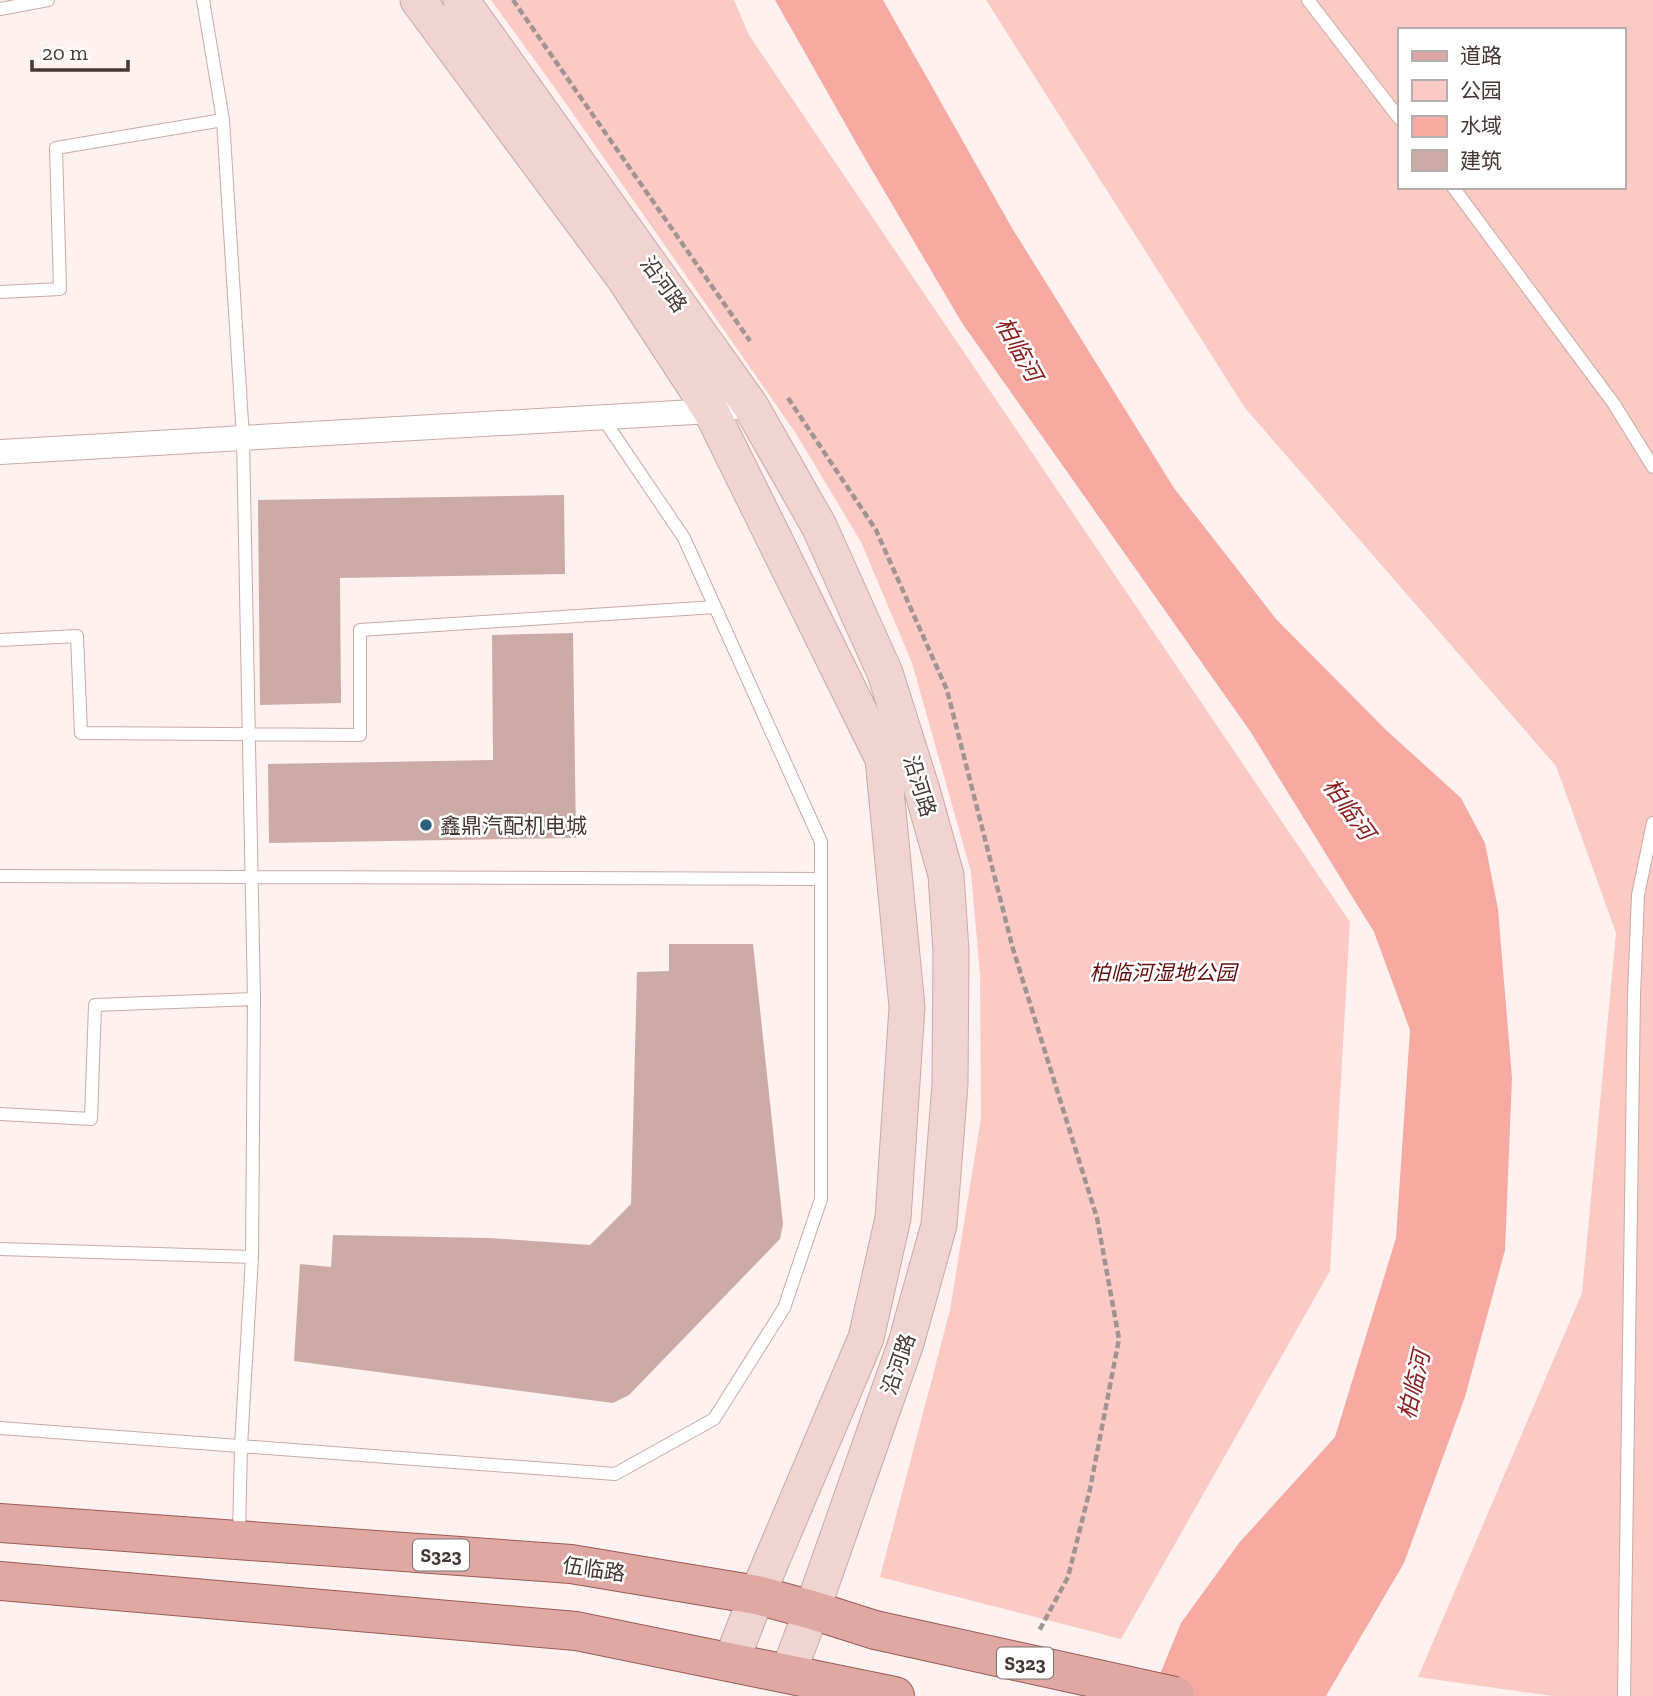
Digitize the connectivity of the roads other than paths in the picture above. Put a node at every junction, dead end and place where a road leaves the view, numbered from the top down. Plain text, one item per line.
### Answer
1 (48, 0) edge
2 (203, 0) edge
3 (418, 0) edge
4 (461, 0) edge
5 (1308, 0) edge
6 (0, 9) edge
7 (1398, 117) edge
8 (223, 120) junction
9 (1454, 189) edge
10 (0, 292) edge
11 (750, 405) junction
12 (710, 411) junction
13 (602, 418) junction
14 (243, 438) junction
15 (0, 452) edge
16 (1653, 467) edge
17 (715, 607) junction
18 (0, 640) edge
19 (249, 734) junction
20 (1653, 823) edge
21 (0, 877) edge
22 (251, 877) junction
23 (821, 879) junction
24 (254, 999) junction
25 (0, 1114) edge
26 (0, 1249) edge
27 (252, 1257) junction
28 (0, 1428) edge
29 (240, 1446) junction
30 (0, 1522) edge
31 (239, 1540) junction
32 (0, 1581) edge
33 (757, 1595) junction
34 (812, 1610) junction
35 (731, 1662) junction
36 (788, 1673) junction
37 (895, 1696) edge
38 (1175, 1696) edge
39 (1625, 1696) edge

1 - 6 lane
2 - 8 lane
3 - 12 street, 沿河路
4 - 11 street, 沿河路
5 - 7 lane
8 - 10 lane
8 - 14 lane
9 - 16 lane
11 - 12 street
11 - 34 street, 沿河路
12 - 13 street
12 - 33 street, 沿河路
13 - 14 street
13 - 17 lane
14 - 15 street
14 - 19 lane
17 - 19 lane
17 - 23 lane
18 - 19 lane
19 - 22 lane
20 - 39 lane
21 - 22 lane
22 - 23 lane
22 - 24 lane
23 - 29 lane
24 - 25 lane
24 - 27 lane
26 - 27 lane
27 - 29 lane
28 - 29 lane
29 - 31 lane
30 - 31 main road, 伍临路 / S323
31 - 33 main road, 伍临路 / S323
32 - 35 main road
33 - 34 main road, 伍临路 / S323
33 - 35 street, 沿河路
34 - 36 street, 沿河路
34 - 38 main road, 伍临路 / S323, bridge
35 - 36 main road
36 - 37 main road

